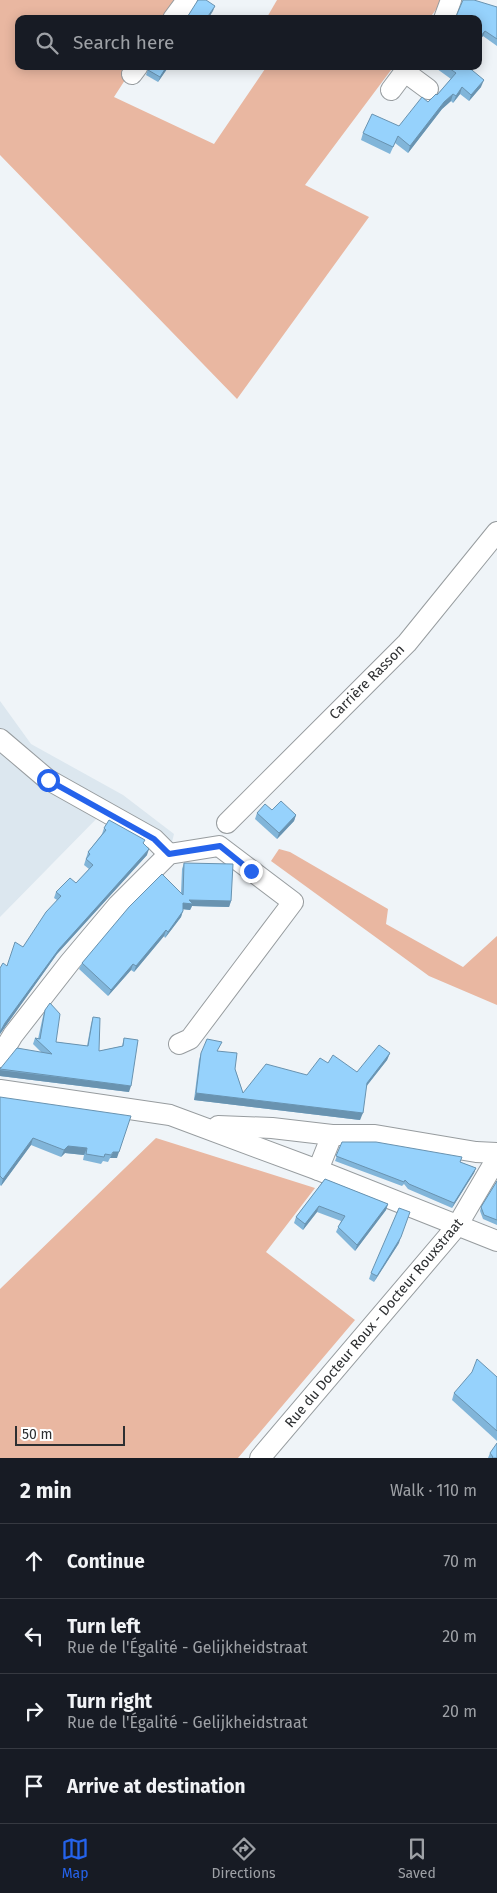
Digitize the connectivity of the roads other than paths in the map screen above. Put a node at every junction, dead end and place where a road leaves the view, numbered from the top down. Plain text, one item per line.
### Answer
1 (187, 0) edge
2 (451, 0) edge
3 (176, 15) edge
4 (445, 15) edge
5 (406, 70) edge
6 (408, 70) edge
7 (428, 89) dead end
8 (391, 90) dead end
9 (497, 532) edge
10 (0, 739) edge
11 (227, 823) dead end
12 (169, 854) junction
13 (179, 1044) dead end
14 (0, 1057) edge
15 (0, 1090) edge
16 (201, 1125) junction
17 (332, 1135) junction
18 (497, 1153) edge
19 (497, 1158) edge
20 (318, 1170) junction
21 (457, 1226) junction
22 (497, 1241) edge
23 (260, 1458) edge

1 - 3 street
2 - 4 street
5 - 8 street
6 - 7 street
9 - 11 street, Carrière Rasson
10 - 12 street
12 - 13 street
12 - 14 street
15 - 16 street
16 - 17 street
16 - 20 street
17 - 18 street
17 - 20 street
19 - 21 street, Rue du Docteur Roux - Docteur Rouxstraat
20 - 21 street
21 - 22 street
21 - 23 street, Rue du Docteur Roux - Docteur Rouxstraat

